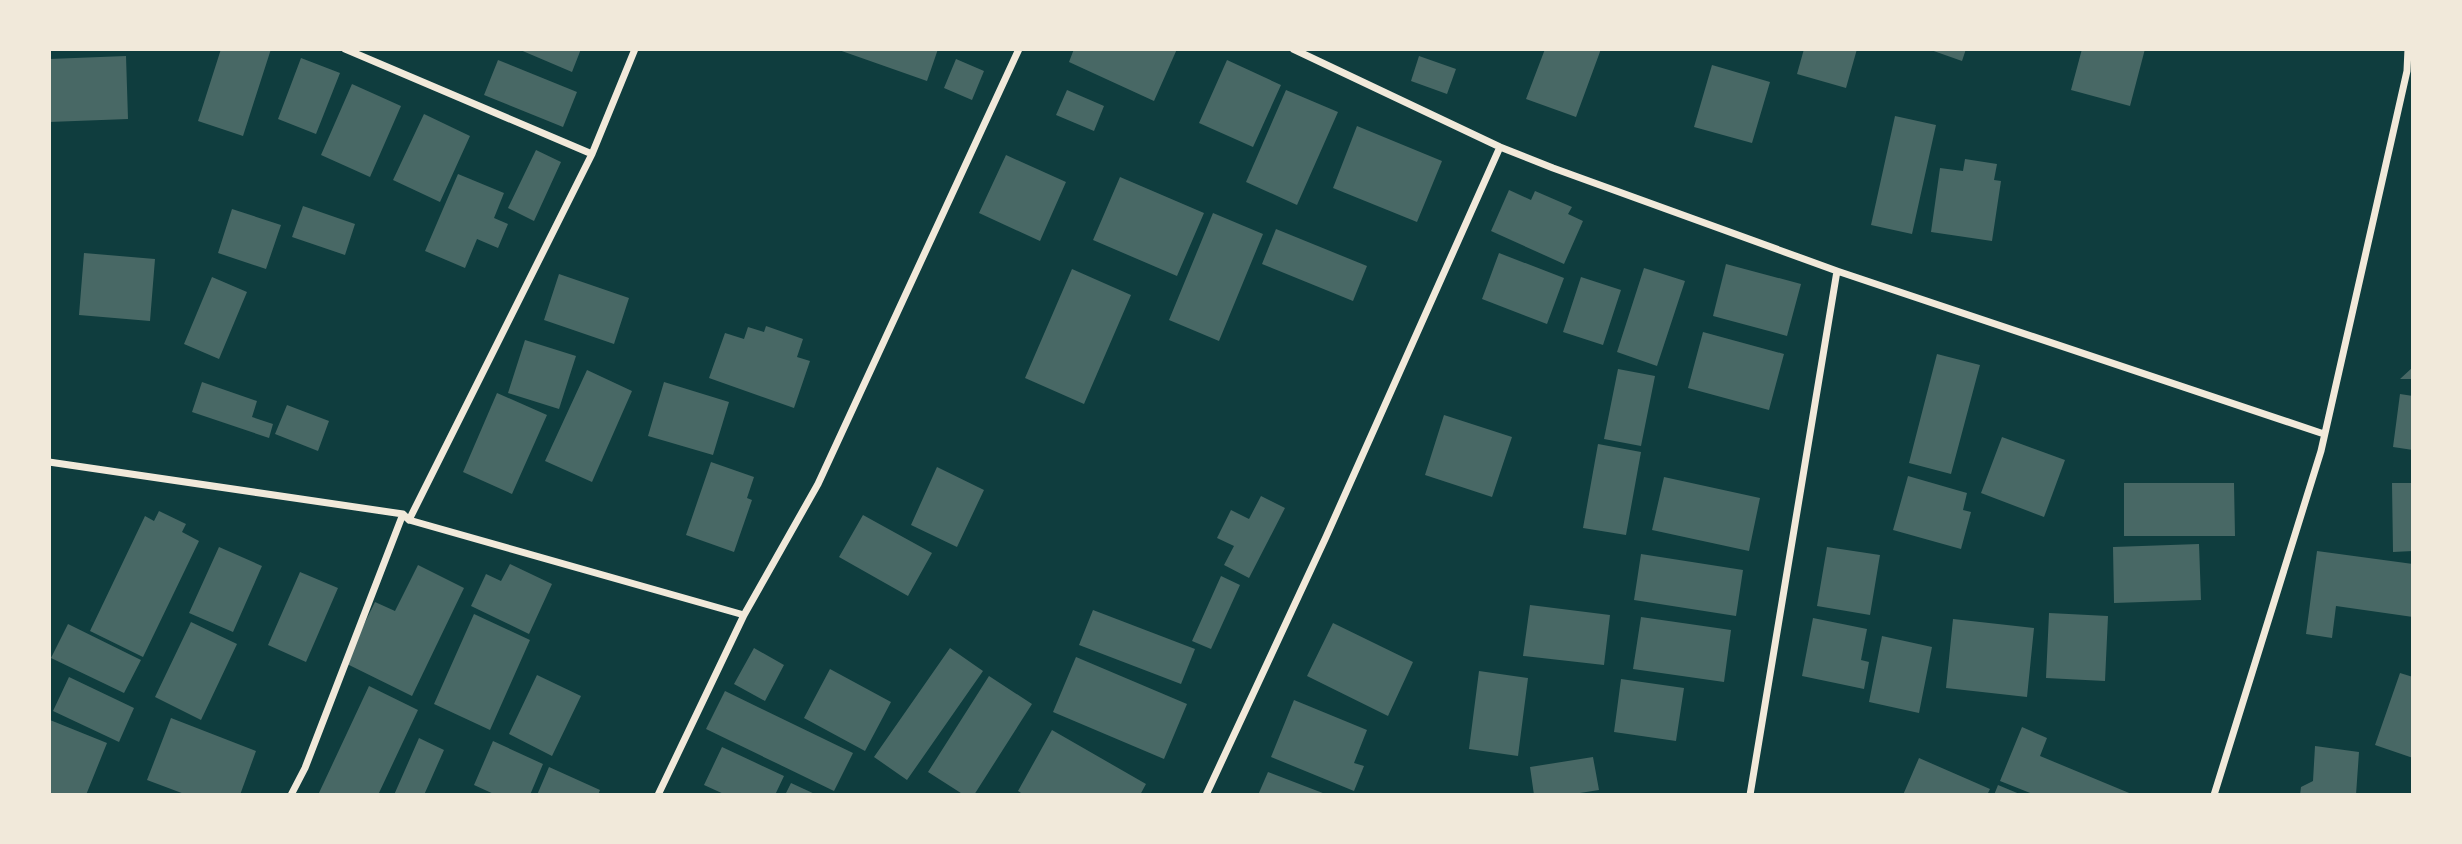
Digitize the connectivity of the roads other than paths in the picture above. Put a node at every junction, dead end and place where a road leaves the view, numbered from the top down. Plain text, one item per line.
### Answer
1 (345, 49) edge
2 (635, 49) edge
3 (1019, 49) edge
4 (1293, 49) edge
5 (2408, 49) edge
6 (1500, 147) junction
7 (592, 153) junction
8 (1837, 271) junction
9 (2324, 434) junction
10 (49, 462) edge
11 (406, 517) junction
12 (744, 615) junction
13 (291, 795) edge
14 (658, 795) edge
15 (1206, 795) edge
16 (1749, 795) edge
17 (2214, 795) edge

1 - 7 street
2 - 7 street
3 - 12 street
4 - 6 street
5 - 9 street
6 - 8 street
6 - 15 street
7 - 11 street
8 - 9 street
8 - 16 street
9 - 17 street
10 - 11 street
11 - 12 street
11 - 13 street
12 - 14 street

